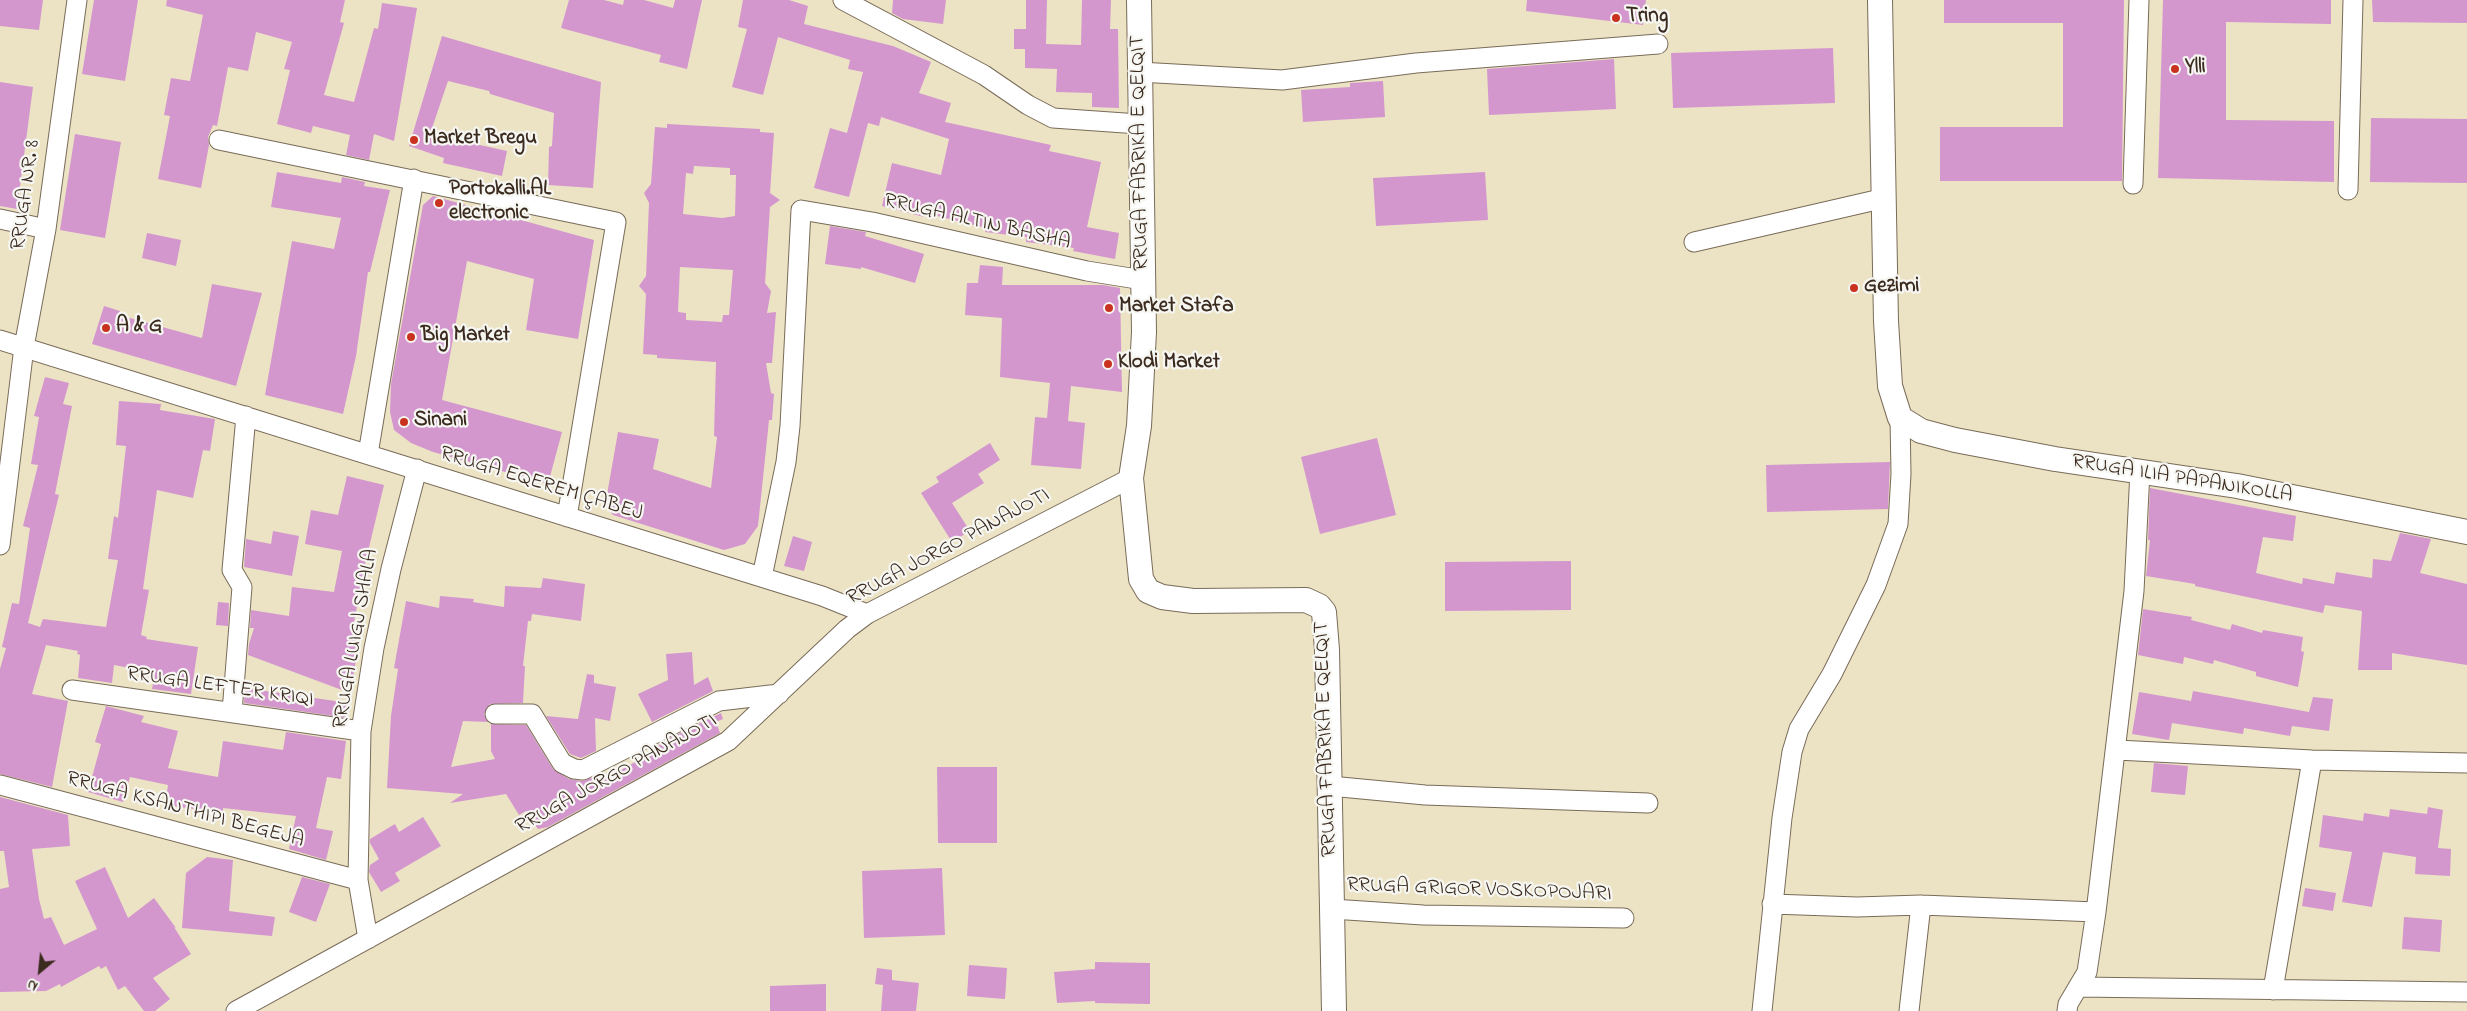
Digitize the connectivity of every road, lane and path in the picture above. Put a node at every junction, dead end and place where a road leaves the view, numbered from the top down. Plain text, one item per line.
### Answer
1 (77, 0) edge
2 (843, 0) edge
3 (1139, 0) edge
4 (1880, 0) edge
5 (2140, 0) edge
6 (2353, 0) edge
7 (1658, 44) dead end
8 (1139, 72) junction
9 (1139, 124) junction
10 (220, 140) dead end
11 (414, 179) junction
12 (2133, 184) dead end
13 (2348, 190) dead end
14 (1885, 198) junction
15 (0, 218) edge
16 (46, 229) junction
17 (1694, 242) dead end
18 (1143, 280) junction
19 (0, 340) edge
20 (24, 347) junction
21 (246, 416) junction
22 (1900, 418) junction
23 (368, 454) junction
24 (417, 470) junction
25 (2140, 472) junction
26 (1131, 478) junction
27 (3, 501) edge
28 (567, 517) junction
29 (2467, 532) edge
30 (0, 545) edge
31 (762, 577) junction
32 (867, 614) junction
33 (72, 690) dead end
34 (779, 694) junction
35 (232, 712) junction
36 (495, 714) dead end
37 (361, 731) junction
38 (2117, 750) junction
39 (2312, 760) junction
40 (2467, 763) edge
41 (0, 785) edge
42 (1330, 786) junction
43 (1648, 803) dead end
44 (358, 880) junction
45 (1772, 904) junction
46 (1921, 905) junction
47 (1332, 909) junction
48 (2096, 912) junction
49 (1624, 918) dead end
50 (368, 939) junction
51 (2078, 987) junction
52 (2272, 990) junction
53 (2467, 992) edge
54 (236, 1011) edge
55 (1334, 1011) edge
56 (1762, 1011) edge
57 (1909, 1011) edge
58 (2067, 1011) edge

1 - 16 street, RRUGA NR. 8
2 - 9 street
3 - 8 street, RRUGA FABRIKA E QELQIT
4 - 14 street
5 - 12 street
6 - 13 street
7 - 8 street
8 - 9 street, RRUGA FABRIKA E QELQIT
9 - 18 street, RRUGA FABRIKA E QELQIT
10 - 11 street
11 - 23 street
11 - 28 street
14 - 17 street
14 - 22 street
15 - 16 street
16 - 20 street, RRUGA NR. 8
18 - 26 street, RRUGA FABRIKA E QELQIT
18 - 31 street, RRUGA ALTIN BASHA
19 - 20 street, RRUGA EQEREM ÇABEJ
20 - 21 street, RRUGA EQEREM ÇABEJ
20 - 27 street, RRUGA NR. 8
21 - 23 street, RRUGA EQEREM ÇABEJ
21 - 35 street
22 - 25 street, RRUGA ILIA PAPANIKOLLA
22 - 45 street
23 - 24 street, RRUGA EQEREM ÇABEJ
24 - 28 street, RRUGA EQEREM ÇABEJ
24 - 37 street, RRUGA LUIGJ SHALA
25 - 29 street, RRUGA ILIA PAPANIKOLLA
25 - 38 street
26 - 32 street, RRUGA JORGO PANAJOTI
26 - 42 street, RRUGA FABRIKA E QELQIT
27 - 30 street, RRUGA NR. 8
28 - 31 street, RRUGA EQEREM ÇABEJ
31 - 32 street, RRUGA EQEREM ÇABEJ
32 - 34 street, RRUGA JORGO PANAJOTI
33 - 35 street, RRUGA LEFTER KRIQI
34 - 36 street
34 - 50 street, RRUGA JORGO PANAJOTI
35 - 37 street, RRUGA LEFTER KRIQI
37 - 44 street, RRUGA LUIGJ SHALA
38 - 39 street
38 - 48 street
39 - 40 street
39 - 52 street
41 - 44 street, RRUGA KSANTHIPI BEGEJA
42 - 43 street
42 - 47 street, RRUGA FABRIKA E QELQIT
44 - 50 street, RRUGA LUIGJ SHALA
45 - 46 street
45 - 56 street
46 - 48 street
46 - 57 street
47 - 49 street, RRUGA GRIGOR VOSKOPOJARI
47 - 55 street, RRUGA FABRIKA E QELQIT
48 - 51 street
50 - 54 street, RRUGA JORGO PANAJOTI
51 - 52 street
51 - 58 street
52 - 53 street

